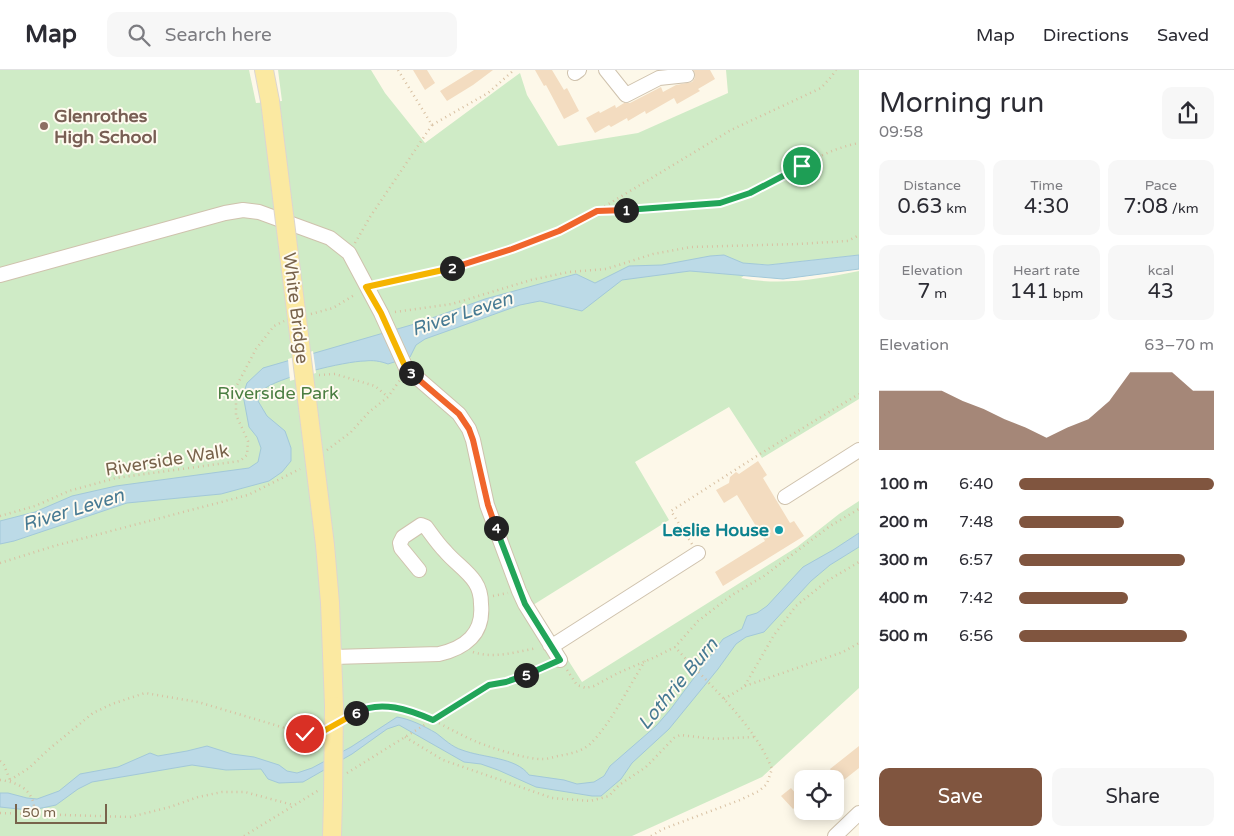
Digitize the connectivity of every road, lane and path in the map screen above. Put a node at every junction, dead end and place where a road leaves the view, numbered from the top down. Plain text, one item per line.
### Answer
1 (264, 70) edge
2 (398, 70) edge
3 (514, 70) edge
4 (606, 70) edge
5 (836, 70) edge
6 (687, 75) dead end
7 (432, 126) junction
8 (859, 143) edge
9 (597, 211) junction
10 (859, 235) edge
11 (349, 253) junction
12 (0, 275) edge
13 (366, 287) junction
14 (307, 314) dead end
15 (383, 317) junction
16 (290, 318) dead end
17 (405, 366) junction
18 (314, 379) dead end
19 (859, 394) edge
20 (388, 396) junction
21 (859, 450) edge
22 (320, 455) dead end
23 (305, 466) dead end
24 (785, 497) dead end
25 (859, 509) edge
26 (0, 516) edge
27 (698, 553) joint
28 (859, 562) edge
29 (0, 563) edge
30 (419, 570) dead end
31 (519, 592) junction
32 (489, 597) dead end
33 (859, 643) edge
34 (550, 645) junction
35 (460, 647) junction
36 (675, 647) junction
37 (333, 657) junction
38 (560, 660) junction
39 (645, 661) junction
40 (744, 687) junction
41 (724, 699) junction
42 (339, 713) junction
43 (433, 720) junction
44 (328, 729) dead end
45 (405, 737) junction
46 (755, 737) junction
47 (0, 761) edge
48 (344, 775) dead end
49 (0, 780) edge
50 (10, 780) junction
51 (327, 794) junction
52 (293, 805) junction
53 (0, 813) edge
54 (35, 813) junction
55 (859, 813) edge
56 (244, 836) edge
57 (332, 836) edge
58 (651, 836) edge
59 (835, 836) edge

1 - 37 main road, White Bridge, bridge
2 - 7 path
3 - 7 path
4 - 6 street
5 - 9 path
7 - 11 path
8 - 9 path
9 - 13 path
10 - 15 path
11 - 12 street
11 - 13 street
13 - 14 path
13 - 15 street
15 - 17 street
16 - 26 path, Riverside Walk
17 - 20 path
17 - 31 street
18 - 20 path
19 - 27 path
20 - 22 path
21 - 24 street
23 - 29 path
25 - 36 path
27 - 34 street
28 - 40 path
30 - 35 street
31 - 32 path
31 - 34 street
33 - 40 path
34 - 35 path
34 - 38 street
35 - 37 street
36 - 39 path
36 - 41 path
37 - 42 main road, White Bridge
38 - 39 path
38 - 43 path
39 - 43 path
40 - 41 path
41 - 46 path
42 - 43 path
42 - 51 main road, White Bridge, bridge
43 - 45 path
44 - 50 path
45 - 46 path
45 - 48 path
46 - 58 path
47 - 50 path
49 - 50 path
50 - 54 path
51 - 52 path
51 - 57 main road, White Bridge
52 - 54 path
52 - 56 path
53 - 54 path
55 - 59 street

